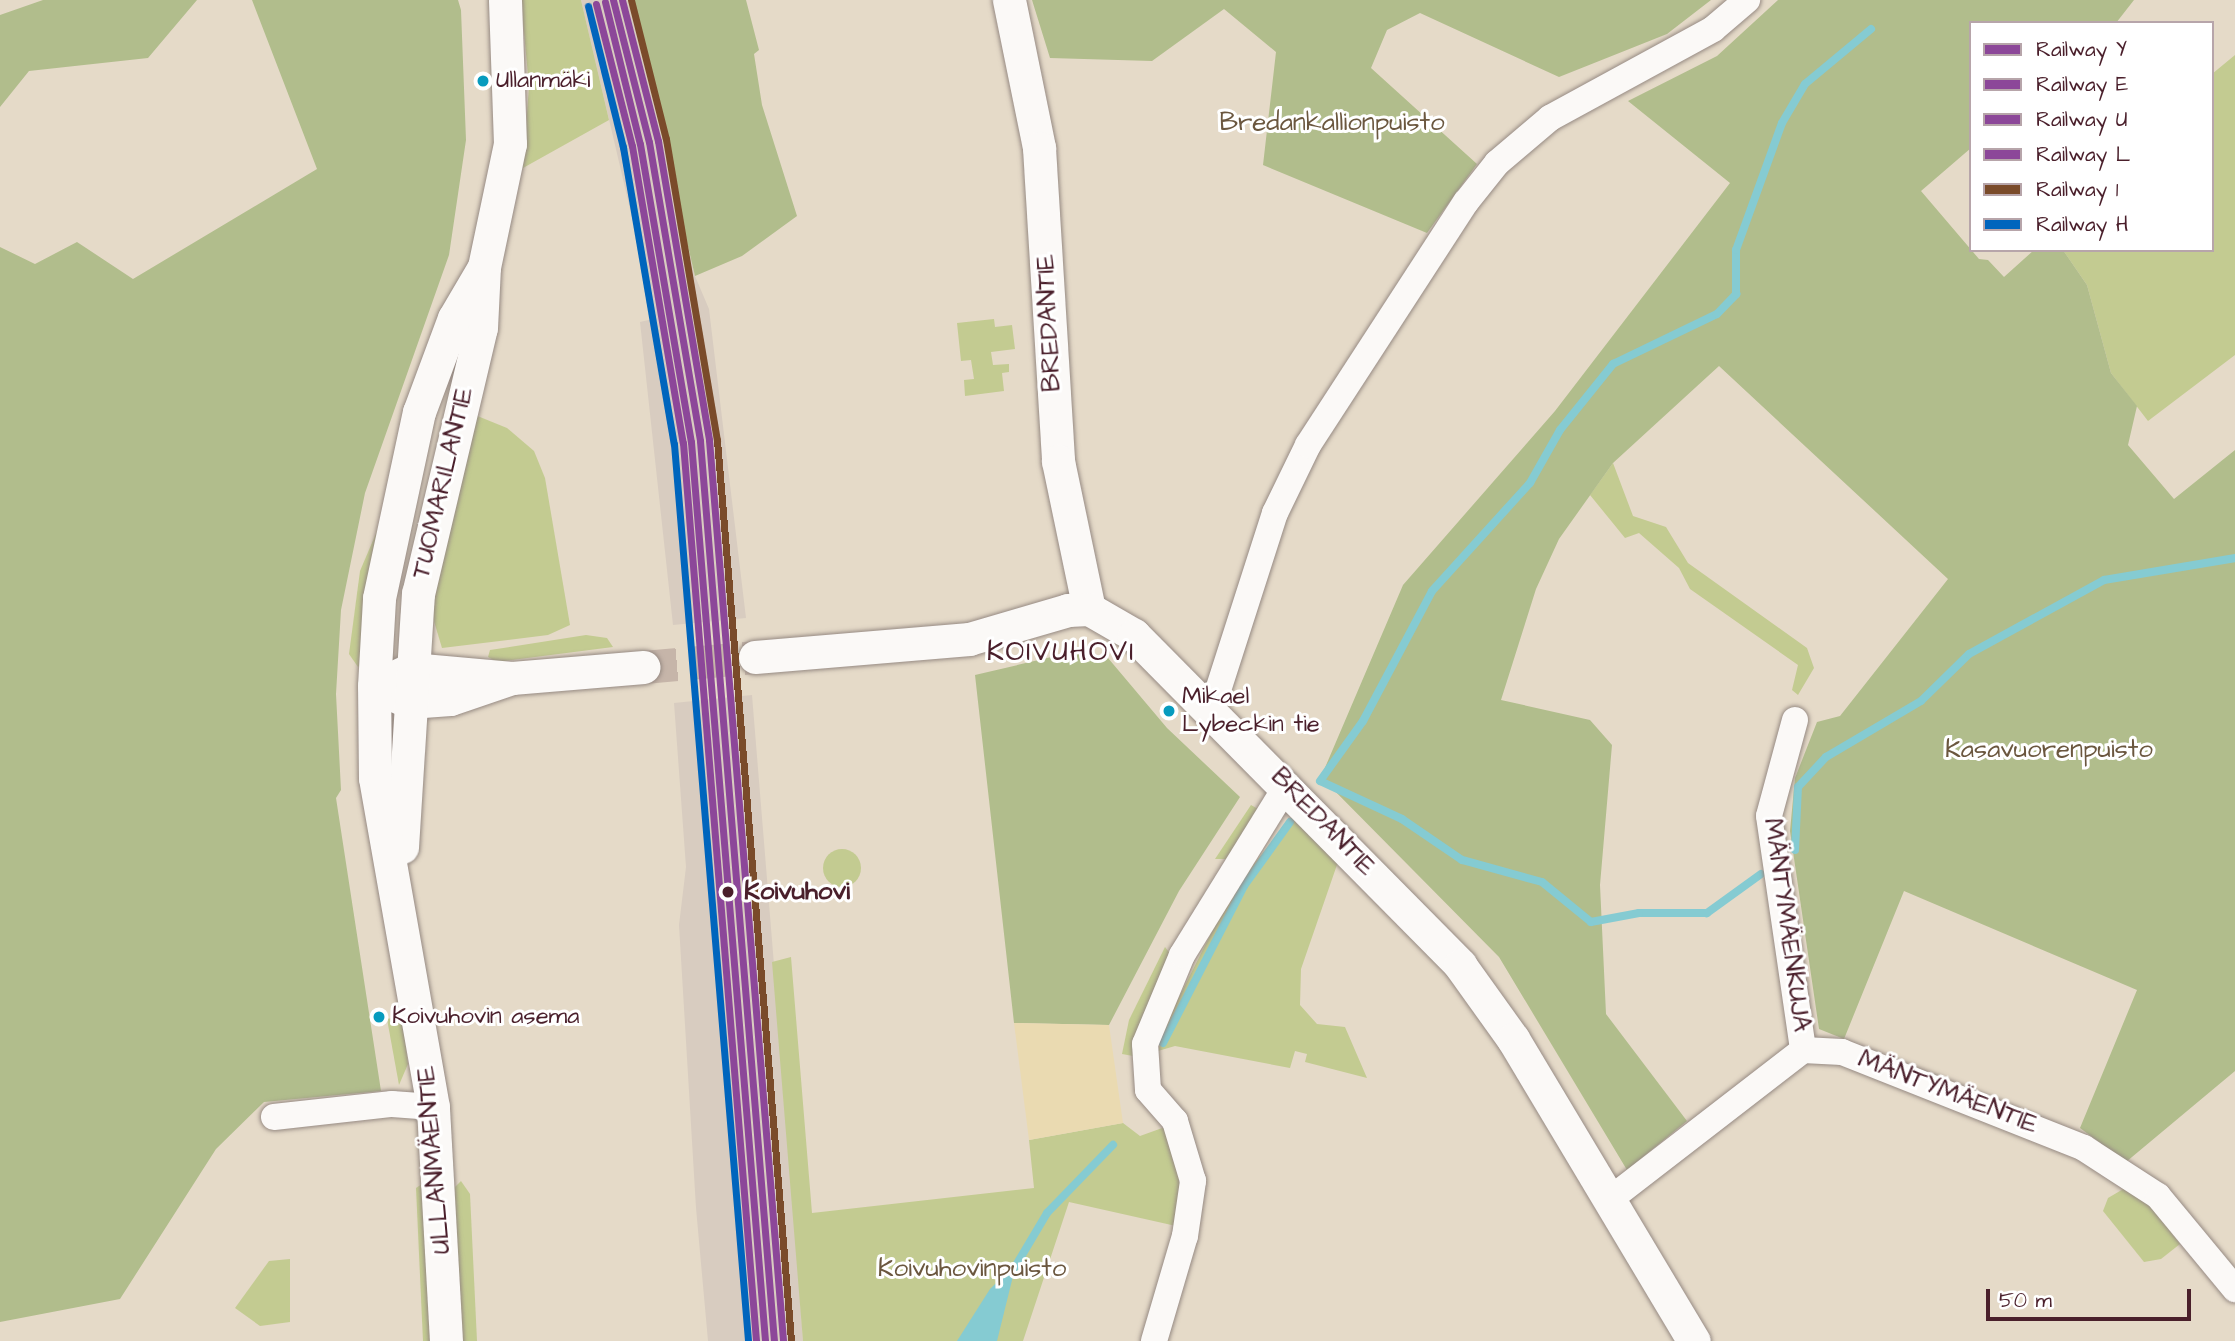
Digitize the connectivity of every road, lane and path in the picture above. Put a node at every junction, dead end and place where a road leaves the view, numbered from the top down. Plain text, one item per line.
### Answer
1 (505, 0) edge
2 (1009, 0) edge
3 (1747, 0) edge
4 (484, 267) junction
5 (1089, 609) junction
6 (755, 657) tunnel mouth
7 (644, 667) tunnel mouth
8 (411, 669) junction
9 (512, 678) junction
10 (374, 686) junction
11 (409, 702) junction
12 (1212, 709) junction
13 (1795, 720) dead end
14 (1287, 785) junction
15 (400, 898) junction
16 (1803, 1050) junction
17 (433, 1107) junction
18 (274, 1117) dead end
19 (1609, 1200) junction
20 (2235, 1289) edge
21 (446, 1341) edge
22 (1154, 1341) edge
23 (1694, 1341) edge

1 - 4 street, TUOMARILANTIE
2 - 5 street, BREDANTIE
3 - 12 street
4 - 8 street, TUOMARILANTIE
4 - 10 street, TUOMARILANTIE
5 - 6 street
5 - 12 street, BREDANTIE
7 - 9 street
8 - 9 street
8 - 10 street
8 - 11 street, TUOMARILANTIE
9 - 11 street
10 - 11 street
10 - 15 street, ULLANMÄENTIE
11 - 15 street, ULLANMÄENTIE
12 - 14 street, BREDANTIE
13 - 16 street, MÄNTYMÄENKUJA
14 - 19 street, BREDANTIE
14 - 22 street
15 - 17 street, ULLANMÄENTIE
16 - 19 street
16 - 20 street, MÄNTYMÄENTIE
17 - 18 street
17 - 21 street, ULLANMÄENTIE
19 - 23 street, BREDANTIE

